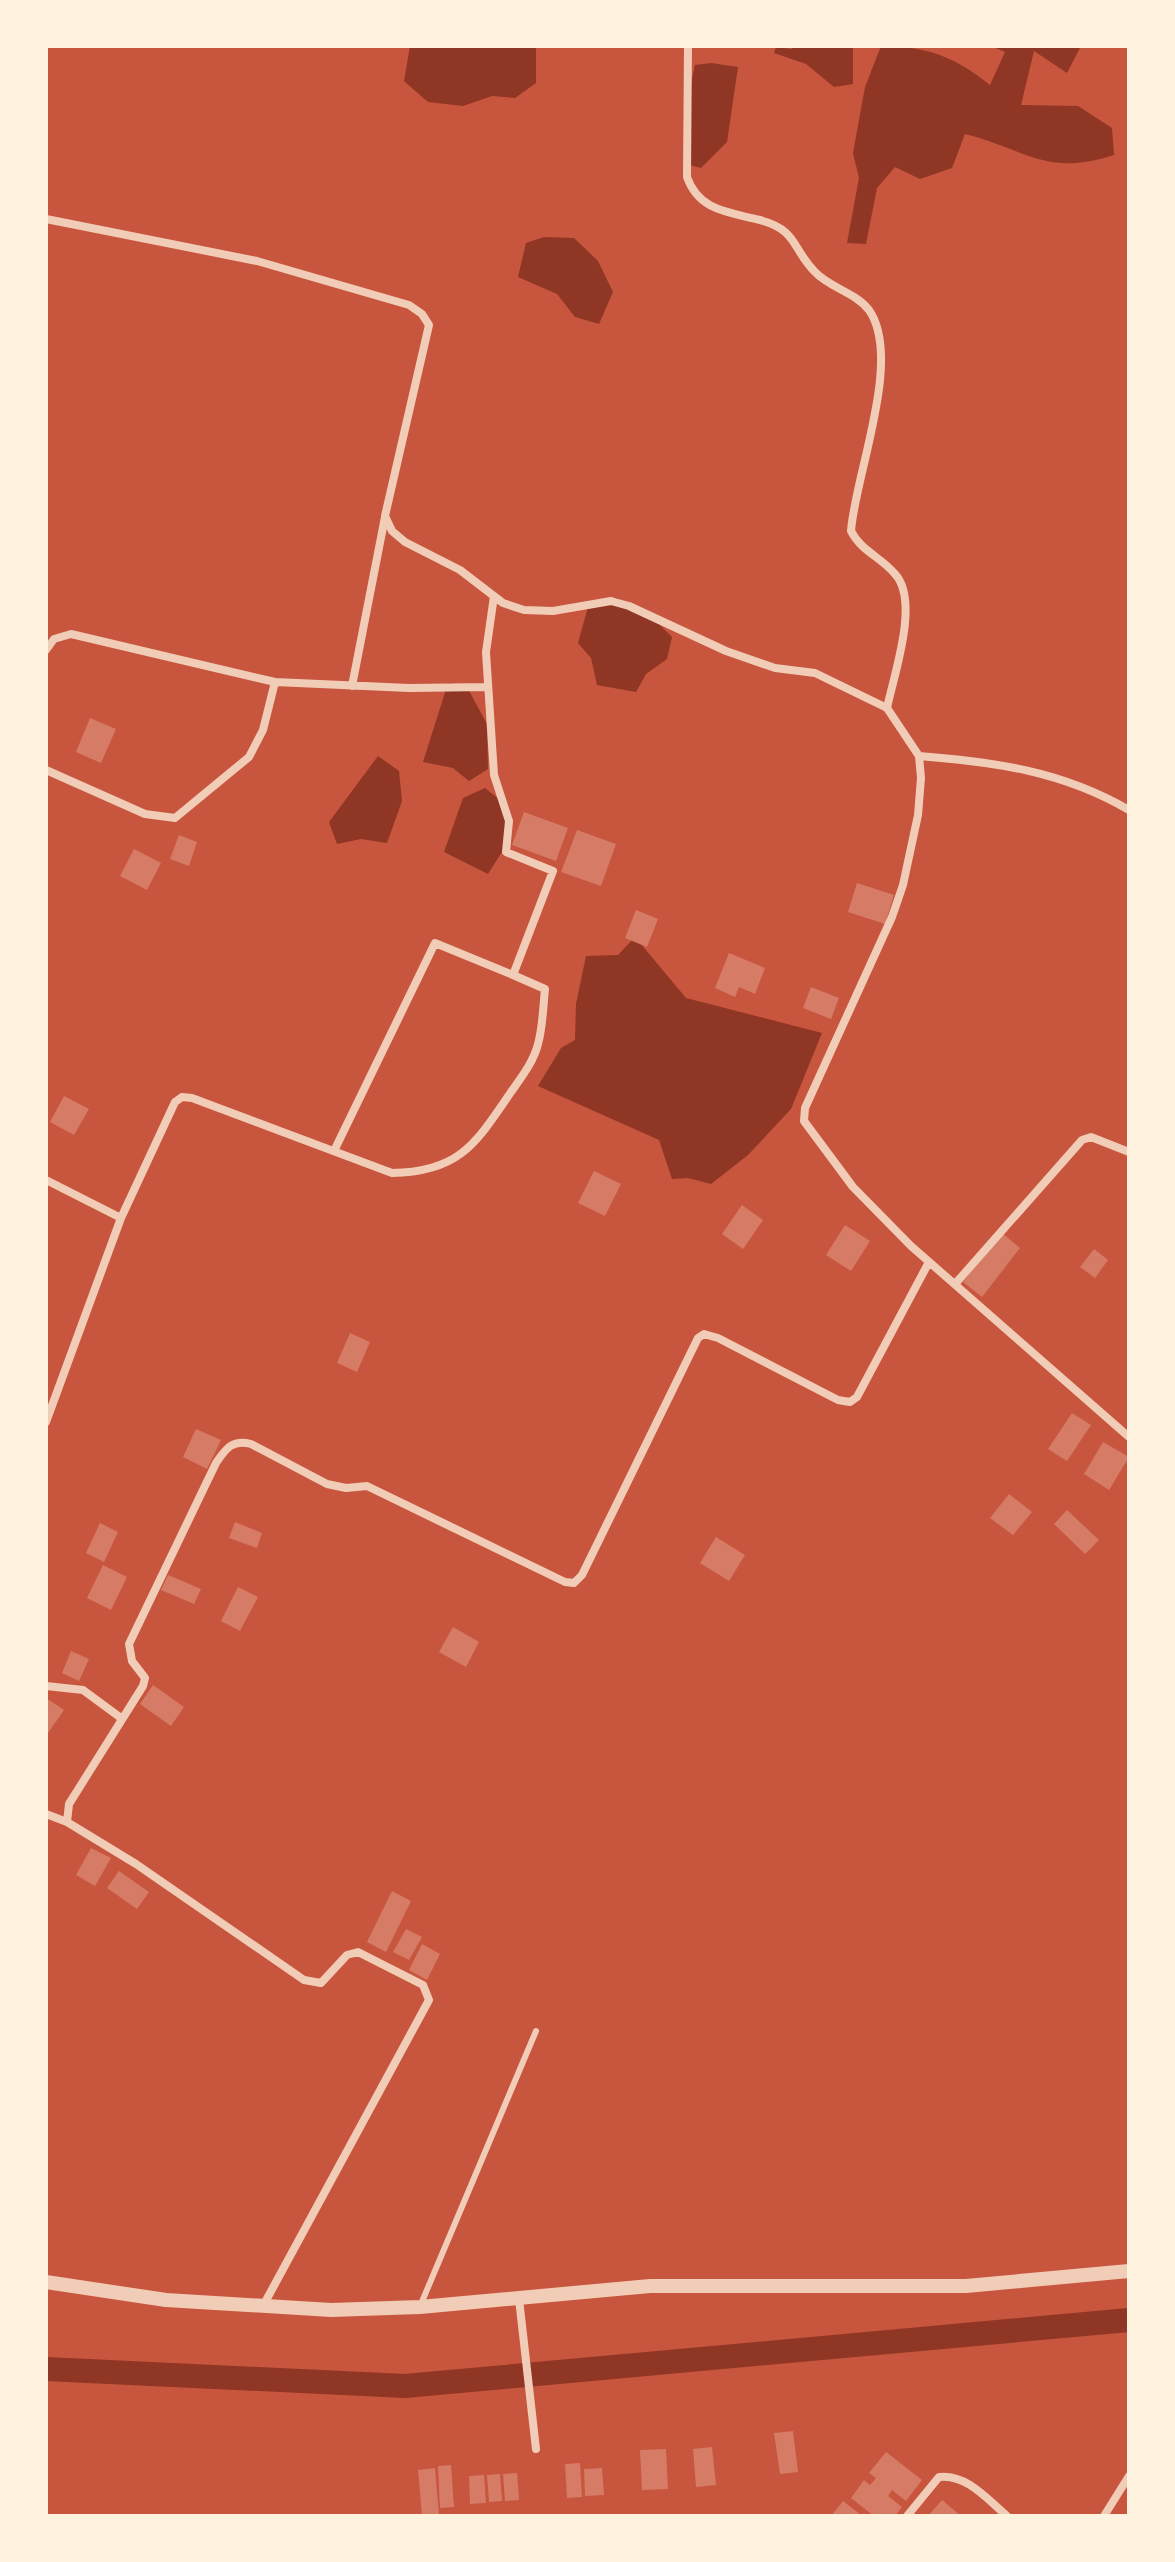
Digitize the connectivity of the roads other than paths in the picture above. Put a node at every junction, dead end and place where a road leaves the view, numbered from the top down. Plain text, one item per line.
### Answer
1 (688, 46) edge
2 (46, 219) edge
3 (385, 516) junction
4 (494, 596) junction
5 (46, 650) edge
6 (275, 682) junction
7 (352, 686) junction
8 (488, 687) junction
9 (887, 708) junction
10 (919, 756) junction
11 (46, 770) edge
12 (1129, 810) edge
13 (513, 975) junction
14 (334, 1151) junction
15 (1129, 1152) edge
16 (46, 1180) edge
17 (121, 1218) junction
18 (929, 1262) junction
19 (955, 1284) junction
20 (46, 1422) edge
21 (1129, 1437) edge
22 (46, 1686) edge
23 (121, 1718) junction
24 (46, 1814) edge
25 (67, 1822) junction
26 (536, 2031) dead end
27 (1129, 2271) edge
28 (46, 2282) edge
29 (519, 2299) junction
30 (263, 2306) junction
31 (420, 2307) junction
32 (536, 2449) dead end
33 (1129, 2476) edge
34 (907, 2516) edge
35 (1007, 2516) edge
36 (1104, 2516) edge

1 - 9 street
2 - 3 street
3 - 4 street
3 - 7 street
4 - 8 street
4 - 9 street
5 - 6 street
6 - 7 street
6 - 11 street
7 - 8 street
8 - 13 street
9 - 10 street
10 - 12 street
10 - 18 street
13 - 14 street
13 - 14 street
14 - 17 street
15 - 19 street
16 - 17 street
17 - 20 street
18 - 19 street
18 - 23 street
19 - 21 street
22 - 23 street
23 - 25 street
24 - 25 street
25 - 30 street
26 - 31 lane
27 - 29 street
28 - 30 street
29 - 31 street
29 - 32 street
30 - 31 street
33 - 36 street
34 - 35 street

